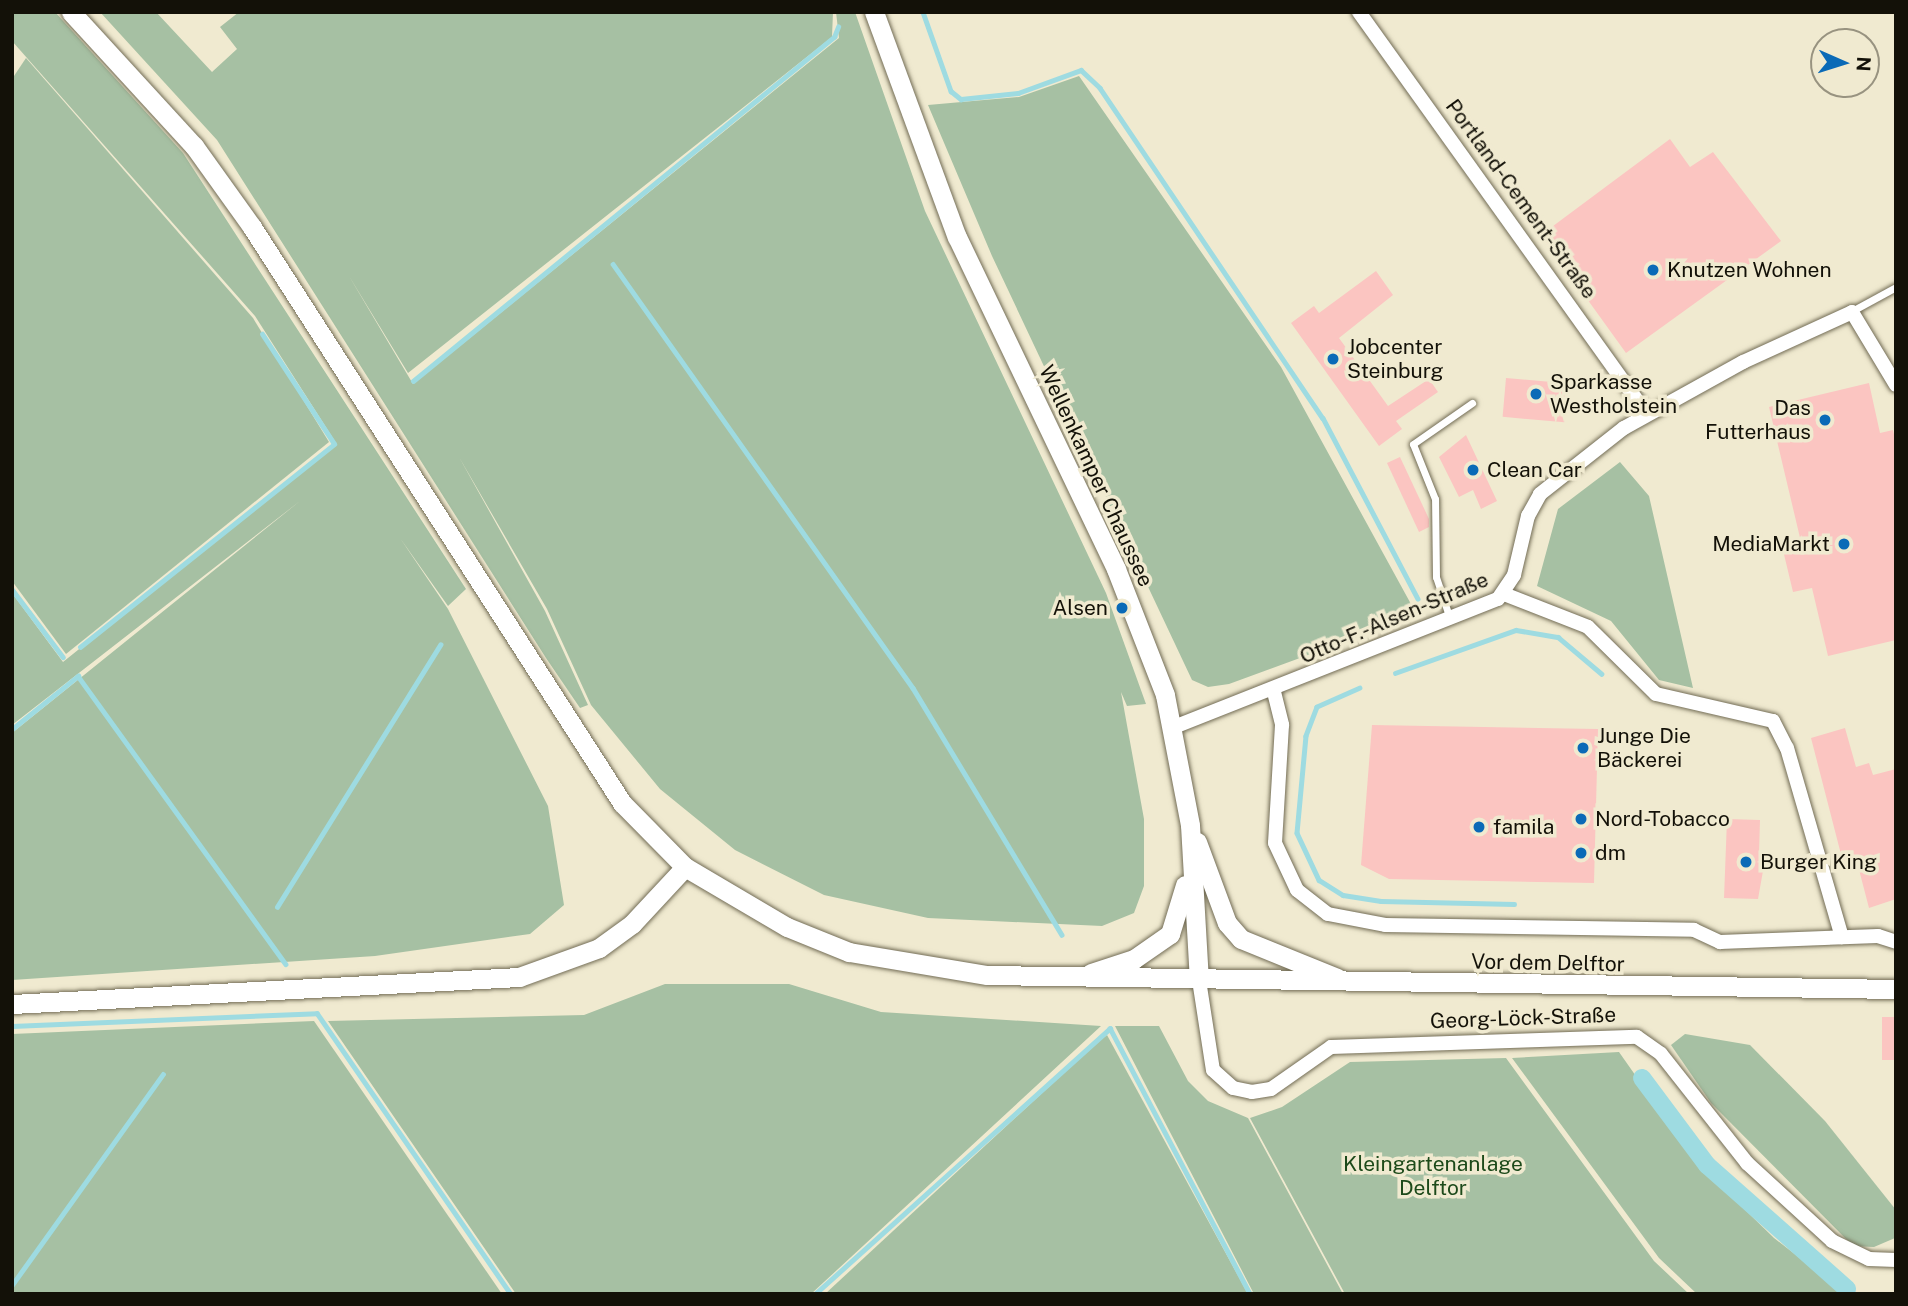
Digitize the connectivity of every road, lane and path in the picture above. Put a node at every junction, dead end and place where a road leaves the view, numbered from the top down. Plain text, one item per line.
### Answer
1 (71, 12) edge
2 (874, 12) edge
3 (1359, 12) edge
4 (1896, 287) edge
5 (1852, 312) junction
6 (1896, 385) edge
7 (1472, 403) dead end
8 (1646, 413) junction
9 (1504, 594) junction
10 (1450, 620) junction
11 (1274, 692) junction
12 (1174, 727) junction
13 (1190, 825) junction
14 (685, 867) junction
15 (1842, 937) junction
16 (1896, 942) edge
17 (1074, 979) junction
18 (1199, 980) junction
19 (1354, 984) junction
20 (1896, 989) edge
21 (12, 1004) edge
22 (1896, 1260) edge

1 - 14 main road, Vor dem Delftor
2 - 12 main road, Wellenkamper Chaussee
3 - 8 street, Portland-Cement-Straße
4 - 5 lane
5 - 6 street
5 - 8 street, Otto-F.-Alsen-Straße
7 - 10 lane
8 - 9 street, Otto-F.-Alsen-Straße
9 - 10 street, Otto-F.-Alsen-Straße
9 - 15 street
10 - 11 street, Otto-F.-Alsen-Straße
11 - 12 street, Otto-F.-Alsen-Straße
11 - 15 street
12 - 13 main road, Wellenkamper Chaussee
13 - 17 main road
13 - 18 main road, Wellenkamper Chaussee
13 - 19 main road
14 - 17 main road, Vor dem Delftor
14 - 21 main road
15 - 16 street
17 - 18 main road, Vor dem Delftor
18 - 19 main road, Vor dem Delftor
18 - 22 street, Georg-Löck-Straße
19 - 20 main road, Vor dem Delftor

